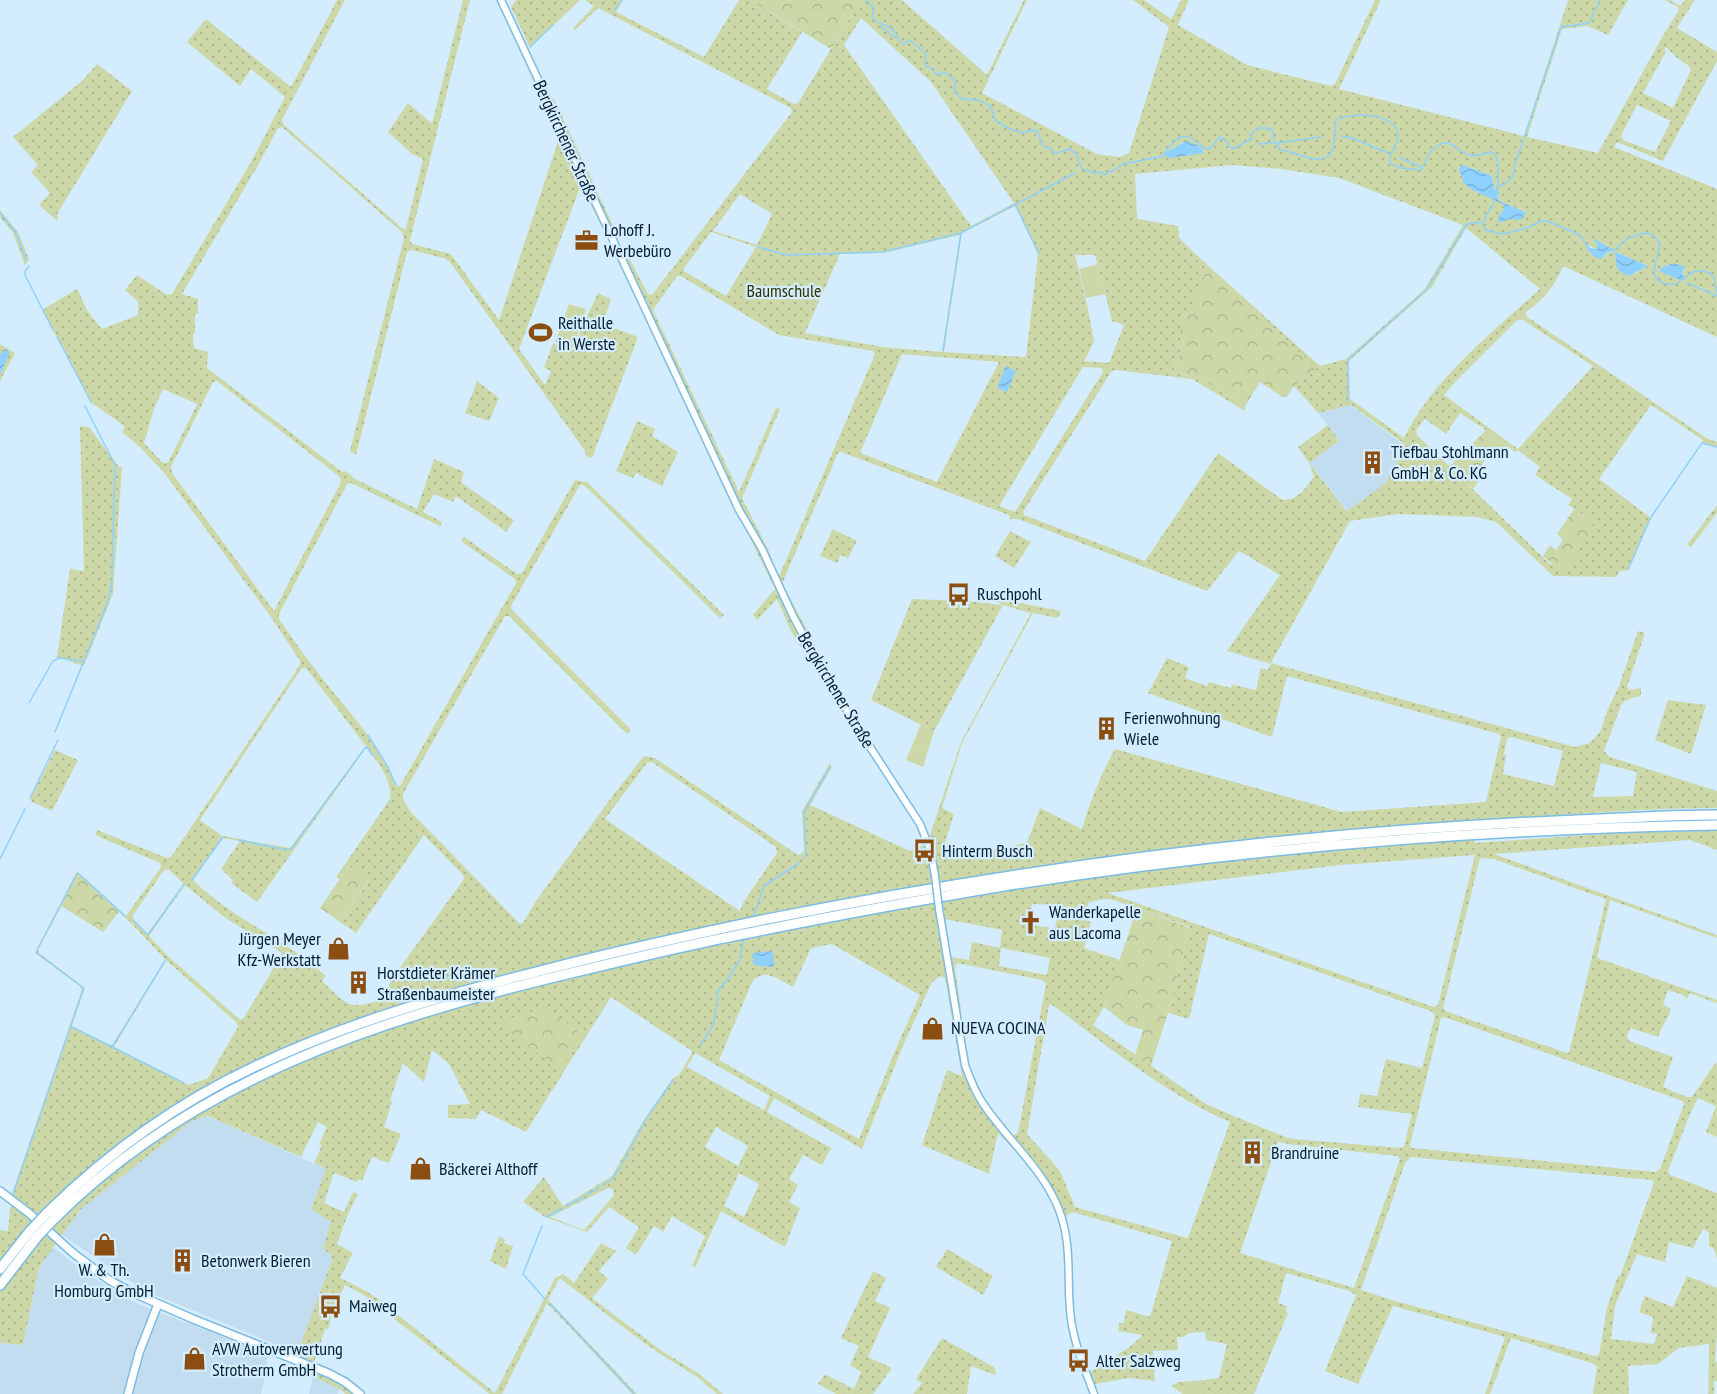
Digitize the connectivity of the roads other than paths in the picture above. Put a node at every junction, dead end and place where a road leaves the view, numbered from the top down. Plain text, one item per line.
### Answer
1 (501, 0) edge
2 (1717, 815) edge
3 (1717, 825) edge
4 (0, 1191) edge
5 (50, 1216) junction
6 (34, 1234) junction
7 (0, 1269) edge
8 (0, 1285) edge
9 (158, 1304) junction
10 (128, 1394) edge
11 (360, 1394) edge
12 (1094, 1394) edge

1 - 12 street, Bergkirchener Straße, bridge
2 - 5 highway
3 - 5 highway
4 - 9 main road
5 - 6 highway, bridge
6 - 7 highway
6 - 8 highway
9 - 10 main road
9 - 11 main road

